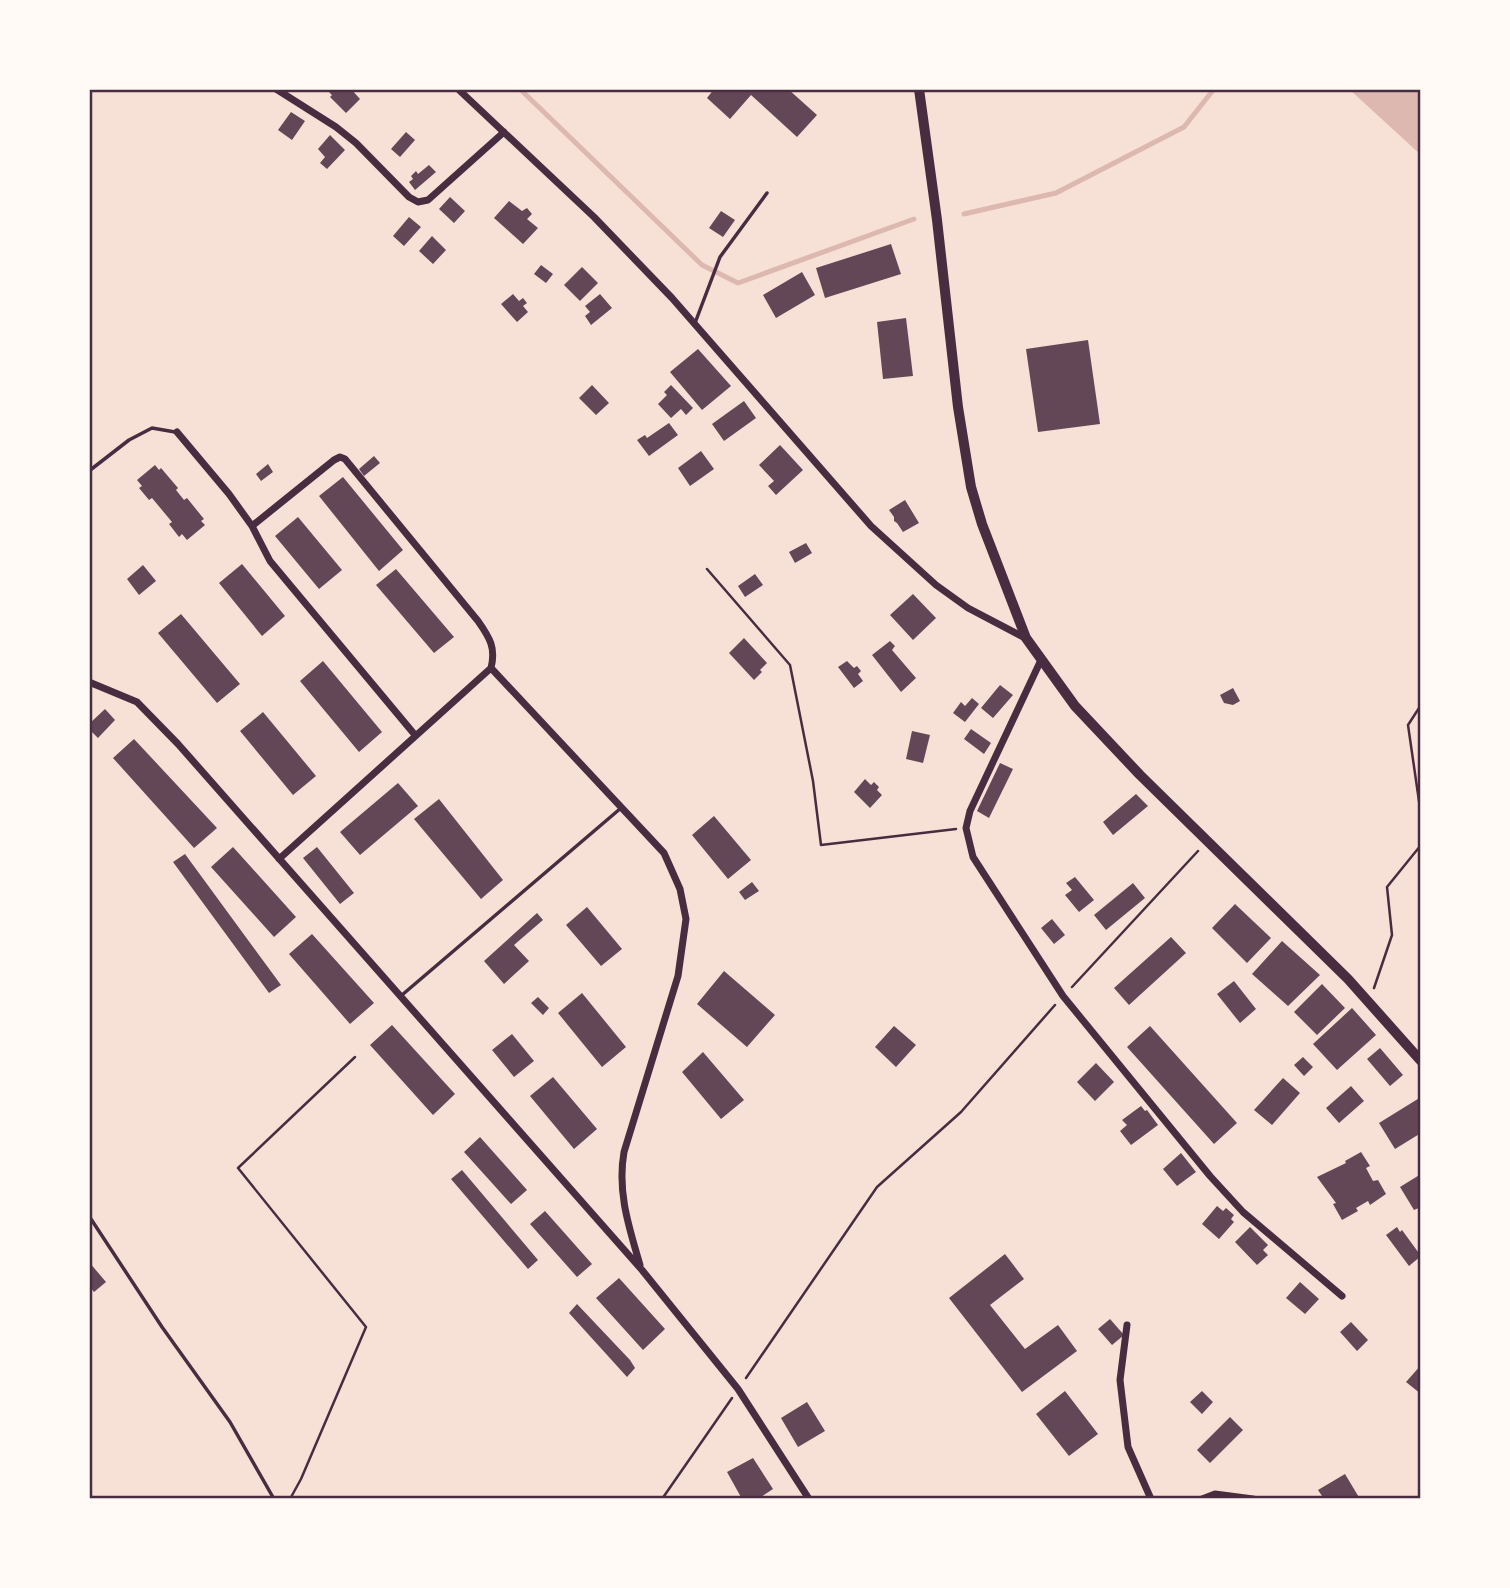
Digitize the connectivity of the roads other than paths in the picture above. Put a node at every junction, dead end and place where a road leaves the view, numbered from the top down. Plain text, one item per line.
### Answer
1 (276, 89) edge
2 (458, 89) edge
3 (919, 89) edge
4 (504, 132) junction
5 (766, 193) dead end
6 (695, 325) junction
7 (177, 432) joint
8 (89, 471) edge
9 (252, 526) junction
10 (1026, 638) junction
11 (1041, 660) junction
12 (491, 668) junction
13 (89, 682) edge
14 (415, 736) junction
15 (621, 808) junction
16 (279, 859) junction
17 (401, 997) junction
18 (1421, 1061) edge
19 (89, 1216) edge
20 (642, 1270) junction
21 (1342, 1296) dead end
22 (1128, 1325) dead end
23 (274, 1499) edge
24 (809, 1499) edge
25 (1151, 1499) edge
26 (1202, 1499) edge
27 (1253, 1499) edge

1 - 4 street
2 - 4 street
3 - 10 main road
4 - 6 street
5 - 6 lane
6 - 10 street
7 - 8 lane
7 - 9 street
9 - 12 street
9 - 14 street
10 - 11 main road
11 - 18 main road
11 - 21 street
12 - 14 street
12 - 15 street
13 - 16 street
14 - 16 street
15 - 17 lane
15 - 20 street
16 - 17 street
17 - 20 street
19 - 23 lane
20 - 24 street
22 - 25 street
26 - 27 street

